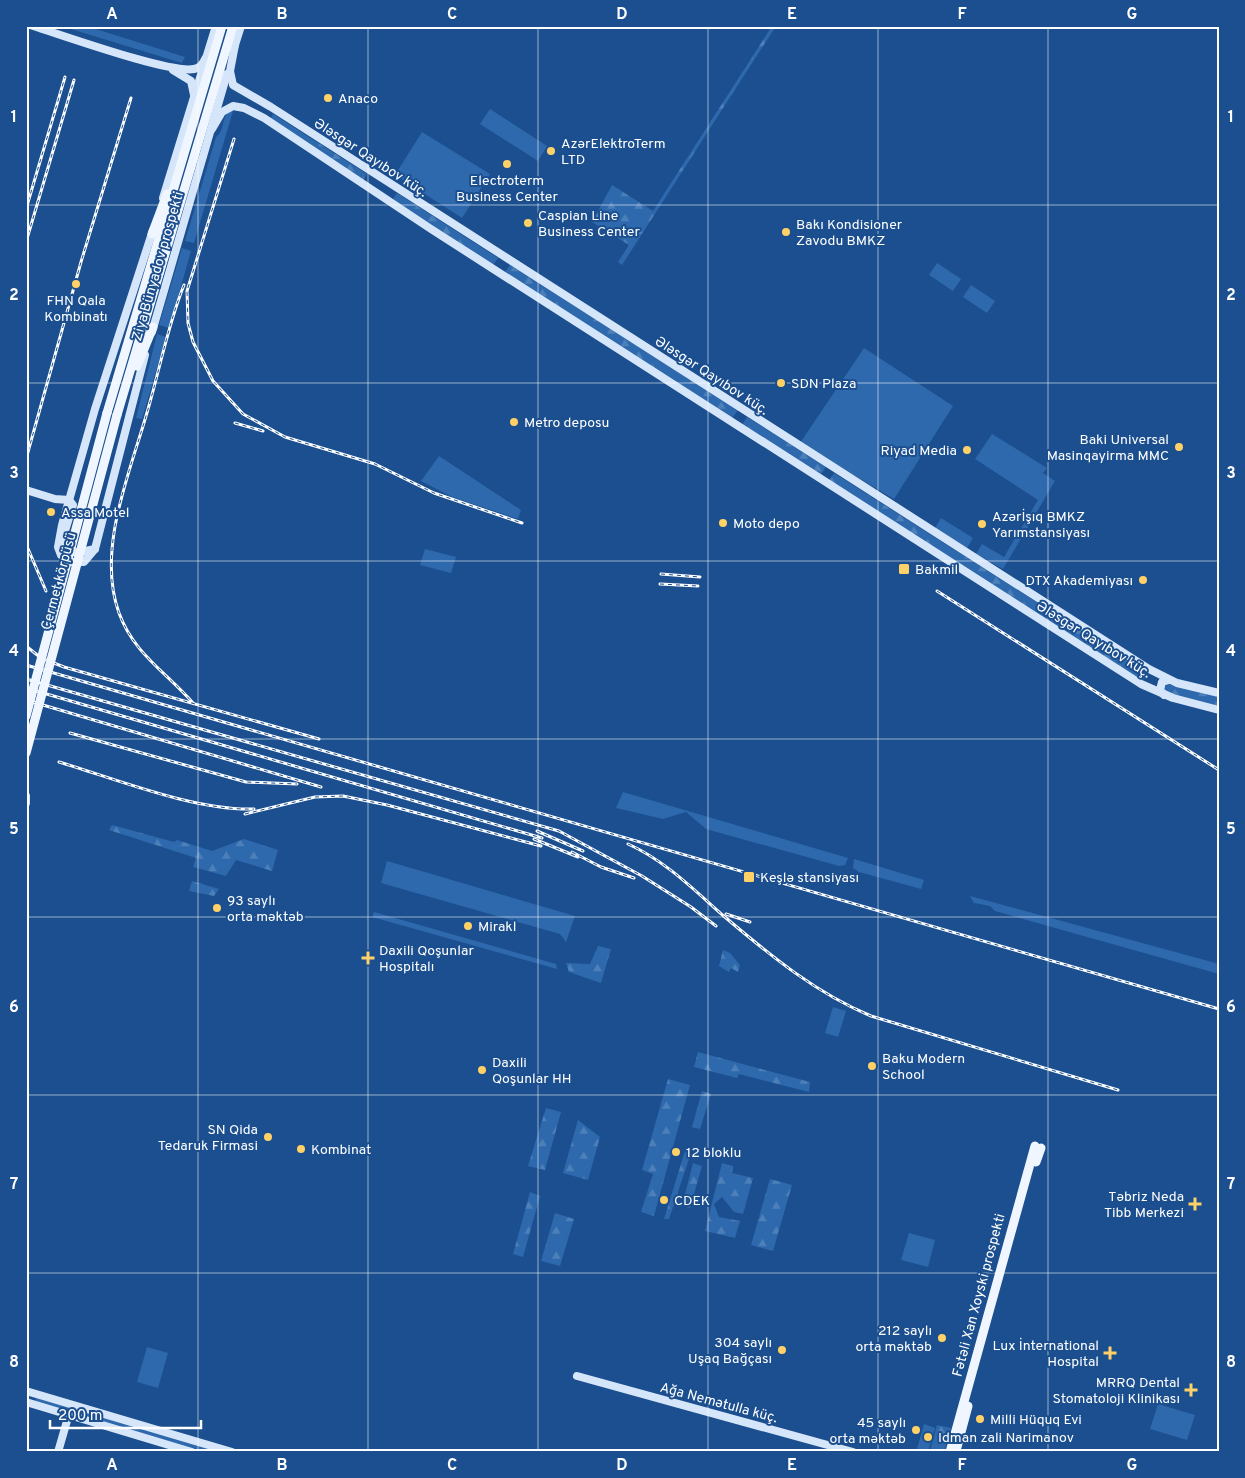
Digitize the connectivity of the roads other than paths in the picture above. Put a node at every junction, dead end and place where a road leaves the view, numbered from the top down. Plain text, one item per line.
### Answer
1 (33, 26) edge
2 (216, 26) edge
3 (222, 26) edge
4 (233, 26) edge
5 (240, 26) edge
6 (212, 41) junction
7 (235, 45) junction
8 (169, 68) junction
9 (194, 102) junction
10 (271, 107) junction
11 (264, 118) junction
12 (194, 124) junction
13 (212, 129) junction
14 (381, 178) junction
15 (380, 195) junction
16 (152, 234) junction
17 (170, 240) junction
18 (506, 258) junction
19 (497, 271) junction
20 (134, 321) junction
21 (153, 327) junction
22 (745, 410) junction
23 (107, 412) joint
24 (116, 415) junction
25 (736, 424) junction
26 (832, 466) junction
27 (822, 480) junction
28 (26, 490) edge
29 (55, 499) junction
30 (69, 500) junction
31 (62, 525) junction
32 (95, 549) junction
33 (1152, 671) junction
34 (1169, 680) junction
35 (1142, 684) junction
36 (1219, 693) edge
37 (1164, 695) junction
38 (1219, 710) edge
39 (26, 716) edge
40 (26, 753) edge
41 (26, 796) edge
42 (26, 803) edge
43 (577, 1376) dead end
44 (30, 1392) edge
45 (29, 1402) edge
46 (68, 1414) junction
47 (58, 1452) edge
48 (192, 1452) edge
49 (232, 1452) edge
50 (853, 1452) edge
51 (950, 1452) edge
52 (956, 1452) edge

1 - 8 main road
2 - 6 main road, Ziya Bünyadov prospekti
3 - 12 main road, Ziya Bünyadov prospekti
4 - 17 main road, Ziya Bünyadov prospekti
5 - 7 main road, Ziya Bünyadov prospekti
6 - 8 main road
6 - 9 main road, Ziya Bünyadov prospekti
7 - 10 main road, Ələsgər Qayıbov küç.
7 - 13 main road, Ziya Bünyadov prospekti
8 - 9 main road
9 - 16 main road, Ziya Bünyadov prospekti
10 - 11 main road
10 - 14 main road, Ələsgər Qayıbov küç.
11 - 13 main road, Ələsgər Qayıbov küç.
11 - 15 main road, Ələsgər Qayıbov küç.
12 - 16 main road
12 - 20 main road, Ziya Bünyadov prospekti
13 - 21 main road, Ziya Bünyadov prospekti
14 - 15 main road
14 - 18 main road, Ələsgər Qayıbov küç.
15 - 19 main road, Ələsgər Qayıbov küç.
16 - 20 main road
16 - 30 main road, Ziya Bünyadov prospekti
17 - 21 main road
17 - 24 main road, Ziya Bünyadov prospekti
18 - 19 main road
18 - 22 main road, Ələsgər Qayıbov küç.
19 - 25 main road, Ələsgər Qayıbov küç.
20 - 23 main road, Ziya Bünyadov prospekti
21 - 24 main road
21 - 32 main road, Ziya Bünyadov prospekti
22 - 25 main road
22 - 26 main road, Ələsgər Qayıbov küç.
23 - 39 main road, Çermet körpüsü, bridge
24 - 40 main road, Çermet körpüsü, bridge
25 - 27 main road, Ələsgər Qayıbov küç.
26 - 27 main road
26 - 33 main road, Ələsgər Qayıbov küç.
27 - 35 main road, Ələsgər Qayıbov küç.
28 - 29 main road
29 - 30 main road
29 - 31 main road
30 - 31 main road
30 - 32 main road
31 - 32 main road
33 - 34 main road, Ələsgər Qayıbov küç.
33 - 35 main road
34 - 36 main road, Ələsgər Qayıbov küç.
34 - 37 main road
35 - 37 main road, Ələsgər Qayıbov küç.
37 - 38 main road, Ələsgər Qayıbov küç.
41 - 42 main road
43 - 50 main road, Ağa Nemətulla küç.
44 - 45 main road
44 - 49 main road
45 - 46 main road
46 - 47 main road
46 - 48 main road
51 - 52 main road, Fətəli Xan Xoyski prospekti

